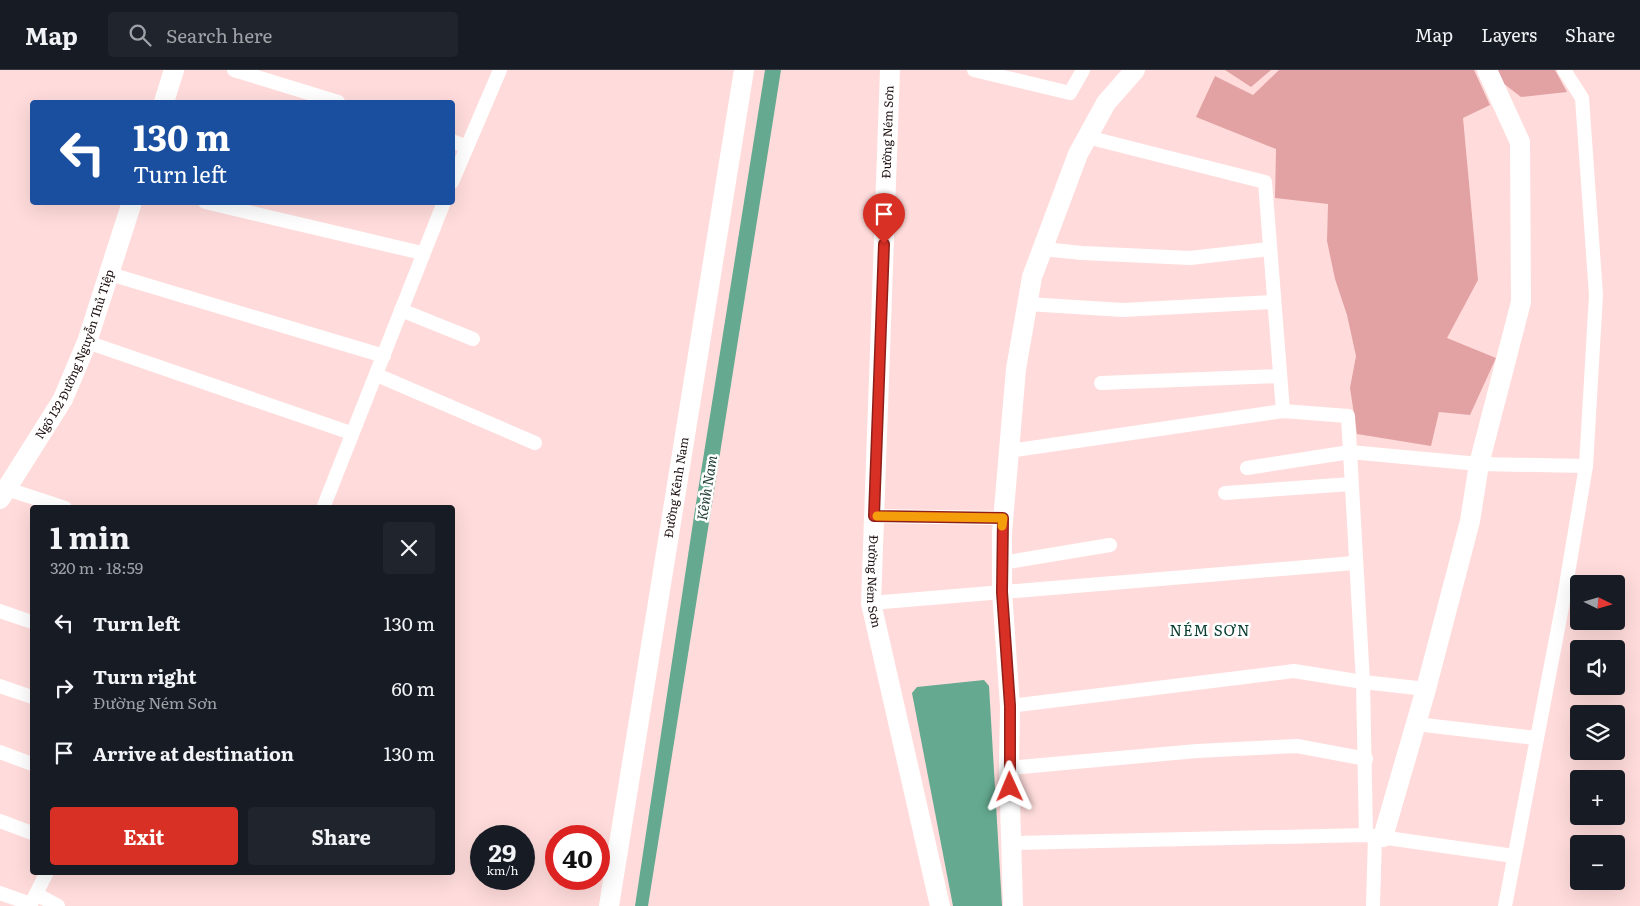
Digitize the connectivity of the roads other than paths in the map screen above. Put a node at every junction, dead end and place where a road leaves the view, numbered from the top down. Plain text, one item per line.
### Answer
1 (174, 70) edge
2 (234, 70) edge
3 (500, 70) edge
4 (744, 70) edge
5 (890, 70) edge
6 (974, 70) edge
7 (1083, 70) edge
8 (1135, 70) edge
9 (1487, 70) edge
10 (1564, 70) edge
11 (165, 100) edge
12 (332, 100) edge
13 (1087, 137) junction
14 (455, 143) edge
15 (468, 147) junction
16 (455, 175) edge
17 (131, 205) edge
18 (218, 205) edge
19 (443, 205) edge
20 (1043, 248) junction
21 (1269, 249) junction
22 (422, 254) junction
23 (110, 274) junction
24 (1274, 302) junction
25 (1028, 304) junction
26 (401, 310) junction
27 (473, 339) dead end
28 (87, 342) junction
29 (384, 356) junction
30 (377, 375) junction
31 (1280, 376) junction
32 (1101, 383) dead end
33 (1283, 411) junction
34 (351, 433) junction
35 (535, 443) dead end
36 (1009, 451) junction
37 (1350, 452) junction
38 (1479, 464) junction
39 (1586, 466) junction
40 (1247, 468) dead end
41 (1351, 484) junction
42 (1225, 493) dead end
43 (3, 494) edge
44 (52, 505) edge
45 (325, 505) edge
46 (874, 516) junction
47 (1003, 518) junction
48 (1110, 545) dead end
49 (1002, 563) junction
50 (1354, 563) junction
51 (1002, 592) junction
52 (871, 603) junction
53 (0, 612) edge
54 (30, 621) edge
55 (1363, 682) junction
56 (0, 686) edge
57 (1426, 689) junction
58 (30, 696) edge
59 (1010, 706) junction
60 (1416, 724) junction
61 (1536, 738) junction
62 (0, 752) edge
63 (1366, 758) junction
64 (30, 763) edge
65 (1009, 768) junction
66 (0, 821) edge
67 (30, 832) edge
68 (1375, 836) junction
69 (1011, 843) junction
70 (1514, 856) junction
71 (46, 875) edge
72 (0, 893) edge
73 (33, 901) edge
74 (58, 906) edge
75 (610, 906) edge
76 (940, 906) edge
77 (1013, 906) edge
78 (1373, 906) edge
79 (1505, 906) edge

1 - 11 street
2 - 12 street
3 - 15 street
4 - 75 street, Đường Kênh Nam
5 - 46 street, Đường Ném Sơn
6 - 7 street
8 - 13 street
9 - 38 street
10 - 39 street
13 - 20 street
13 - 21 street
14 - 15 street
15 - 16 street
17 - 23 street, Ngõ 132 Đường Nguyễn Thủ Tiệp
18 - 22 street
19 - 22 street
20 - 21 street
20 - 25 street
21 - 24 street
22 - 26 street
23 - 28 street, Ngõ 132 Đường Nguyễn Thủ Tiệp
23 - 29 street
24 - 25 street
24 - 31 street
25 - 36 street
26 - 27 street
26 - 29 street
28 - 34 street
28 - 43 street, Ngõ 132 Đường Nguyễn Thủ Tiệp
29 - 30 street
30 - 34 street
30 - 35 street
31 - 32 street
31 - 33 street
33 - 36 street
33 - 37 street
34 - 45 street
36 - 47 street
37 - 38 street
37 - 40 street
37 - 41 street
38 - 39 street
38 - 57 street
39 - 61 street
41 - 42 street
41 - 50 street
43 - 44 street
46 - 47 street
46 - 52 street, Đường Ném Sơn
47 - 49 street
48 - 49 street
49 - 51 street
50 - 51 street
50 - 55 street
51 - 52 street
51 - 59 street
52 - 76 street, Đường Ném Sơn
53 - 54 street
55 - 57 street
55 - 59 street
55 - 63 street
56 - 58 street
57 - 60 street
59 - 65 street
60 - 61 street
60 - 68 street
61 - 70 street
62 - 64 street
63 - 65 street
63 - 68 street
65 - 69 street
66 - 67 street
68 - 69 street
68 - 70 street
68 - 78 street
69 - 77 street
70 - 79 street
71 - 73 street
72 - 73 street
73 - 74 street

